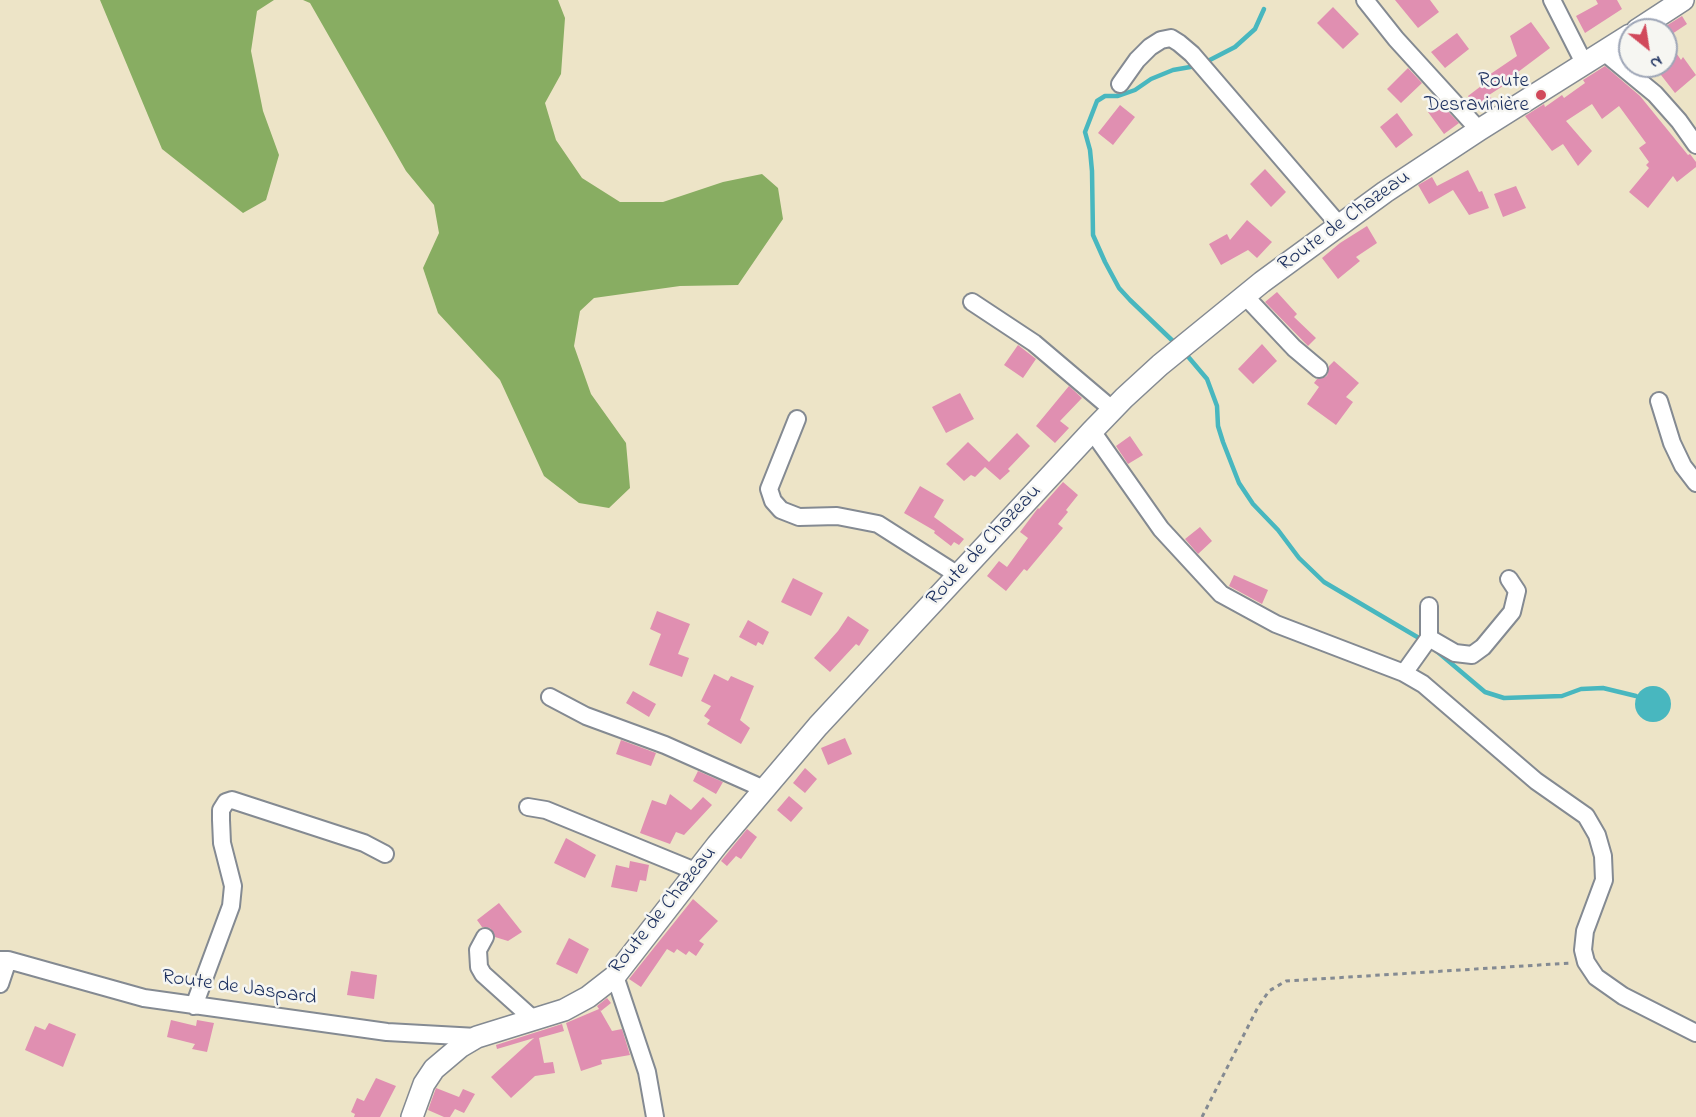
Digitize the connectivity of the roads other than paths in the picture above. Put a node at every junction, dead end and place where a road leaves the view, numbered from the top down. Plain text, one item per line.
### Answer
1 (1365, 0) edge
2 (1552, 0) edge
3 (1683, 0) edge
4 (1655, 18) edge
5 (1618, 43) edge
6 (1604, 52) junction
7 (1584, 63) junction
8 (1120, 84) dead end
9 (1479, 130) junction
10 (1696, 145) edge
11 (1340, 225) junction
12 (1245, 296) junction
13 (972, 302) dead end
14 (1319, 369) dead end
15 (1659, 401) dead end
16 (1113, 410) junction
17 (797, 419) dead end
18 (1092, 431) junction
19 (1696, 483) edge
20 (958, 575) junction
21 (1509, 579) dead end
22 (1429, 606) dead end
23 (1429, 638) junction
24 (1404, 673) junction
25 (550, 697) dead end
26 (764, 789) junction
27 (528, 807) dead end
28 (385, 854) dead end
29 (696, 871) junction
30 (485, 937) dead end
31 (4, 960) edge
32 (615, 976) junction
33 (0, 984) edge
34 (194, 1006) junction
35 (533, 1019) junction
36 (1696, 1033) edge
37 (477, 1036) junction
38 (412, 1117) edge
39 (655, 1117) edge

1 - 9 street
2 - 7 street
3 - 4 main road
5 - 6 main road, Route de Chazeau
6 - 7 main road, Route de Chazeau
6 - 10 street
7 - 9 main road, Route de Chazeau
8 - 11 street
9 - 11 main road, Route de Chazeau
11 - 12 main road, Route de Chazeau
12 - 14 street
12 - 16 main road, Route de Chazeau
13 - 16 street
15 - 19 street
16 - 18 main road, Route de Chazeau
17 - 20 street
18 - 20 main road, Route de Chazeau
18 - 24 street
20 - 26 main road, Route de Chazeau
21 - 23 street
22 - 23 street
23 - 24 street
24 - 36 street
25 - 26 street
26 - 29 main road, Route de Chazeau
27 - 29 street
28 - 34 street
29 - 32 main road, Route de Chazeau
30 - 35 street
31 - 33 street
31 - 34 street, Route de Jaspard
32 - 35 main road, Route de Chazeau
32 - 39 street
34 - 37 street, Route de Jaspard
35 - 37 main road, Route de Chazeau
37 - 38 main road, Route de Chazeau

